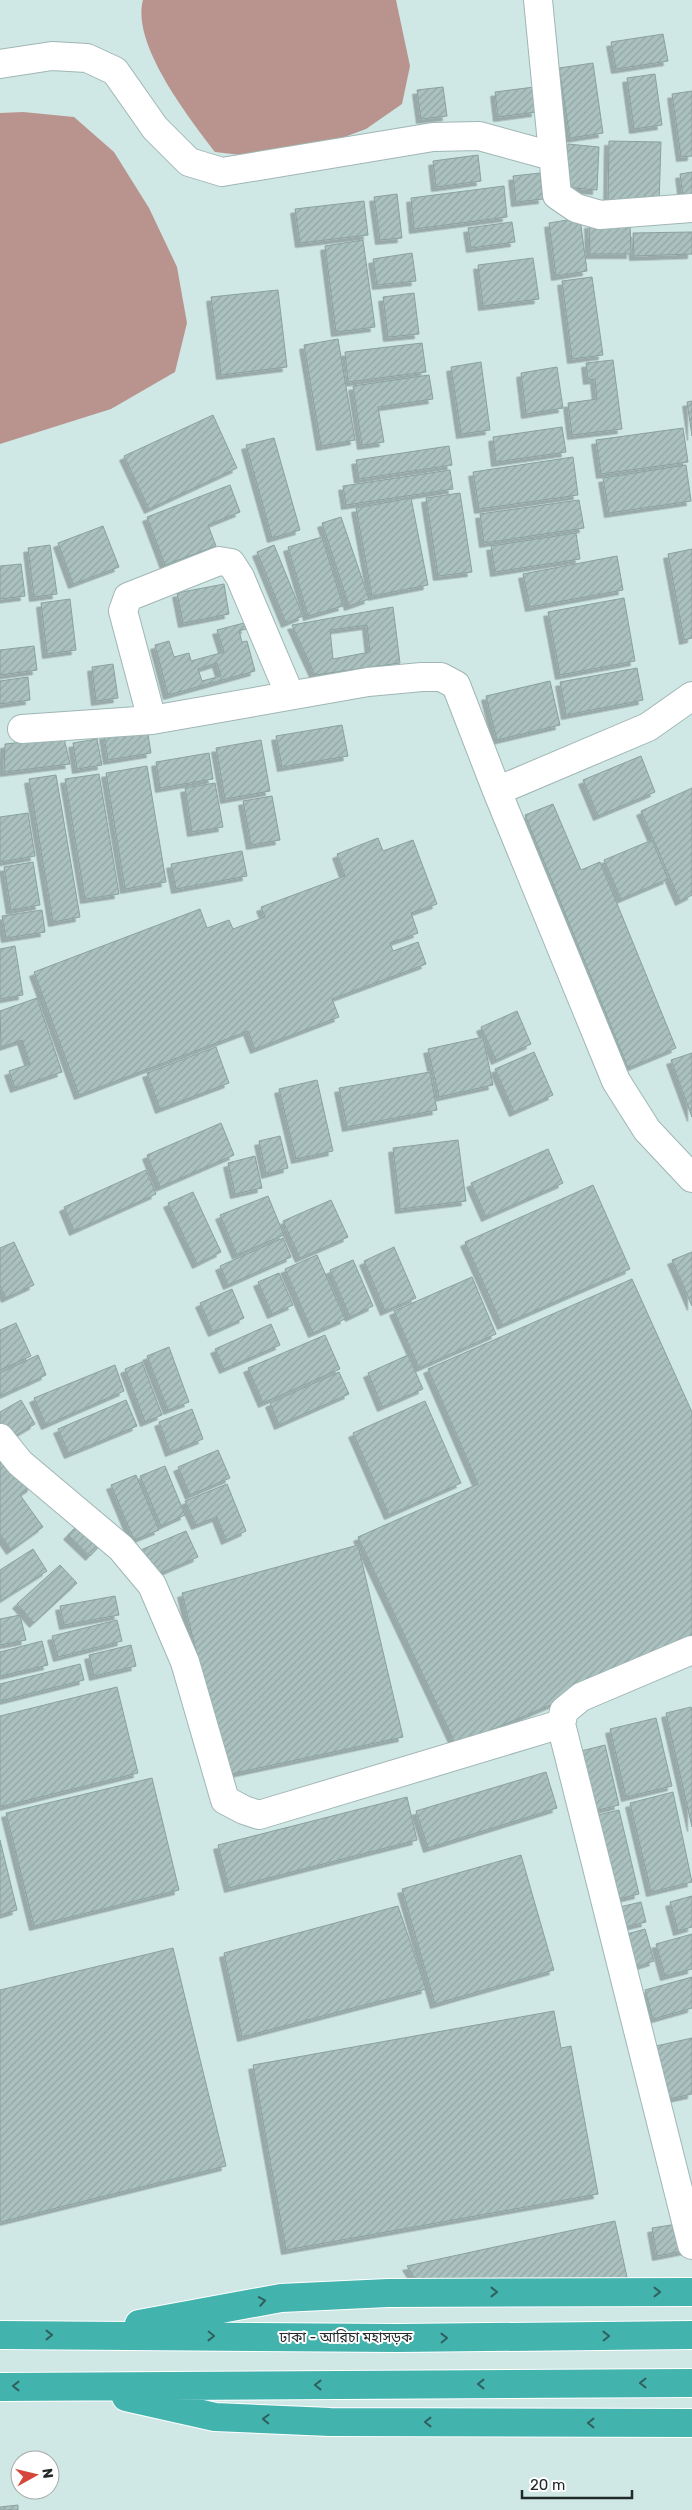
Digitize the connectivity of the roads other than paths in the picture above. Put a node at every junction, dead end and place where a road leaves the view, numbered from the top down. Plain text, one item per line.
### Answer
1 (538, 0) edge
2 (0, 64) edge
3 (552, 156) junction
4 (692, 208) edge
5 (290, 694) junction
6 (692, 696) edge
7 (152, 720) junction
8 (22, 729) dead end
9 (496, 791) junction
10 (692, 1178) edge
11 (0, 1438) edge
12 (692, 1650) edge
13 (561, 1724) junction
14 (692, 2245) edge
15 (692, 2292) edge
16 (0, 2334) edge
17 (76, 2335) junction
18 (692, 2335) edge
19 (692, 2383) edge
20 (0, 2386) edge
21 (77, 2386) junction
22 (691, 2426) edge

1 - 3 street
2 - 3 street
3 - 4 street
5 - 7 street
5 - 7 street
5 - 9 street
6 - 9 street
7 - 8 street
9 - 10 street
11 - 13 street
12 - 13 street
13 - 14 street
17 -> 15 highway
16 -> 17 highway, ঢাকা - আরিচা মহাসড়ক
17 -> 18 highway, ঢাকা - আরিচা মহাসড়ক
19 -> 21 highway
21 -> 20 highway
22 -> 21 highway

